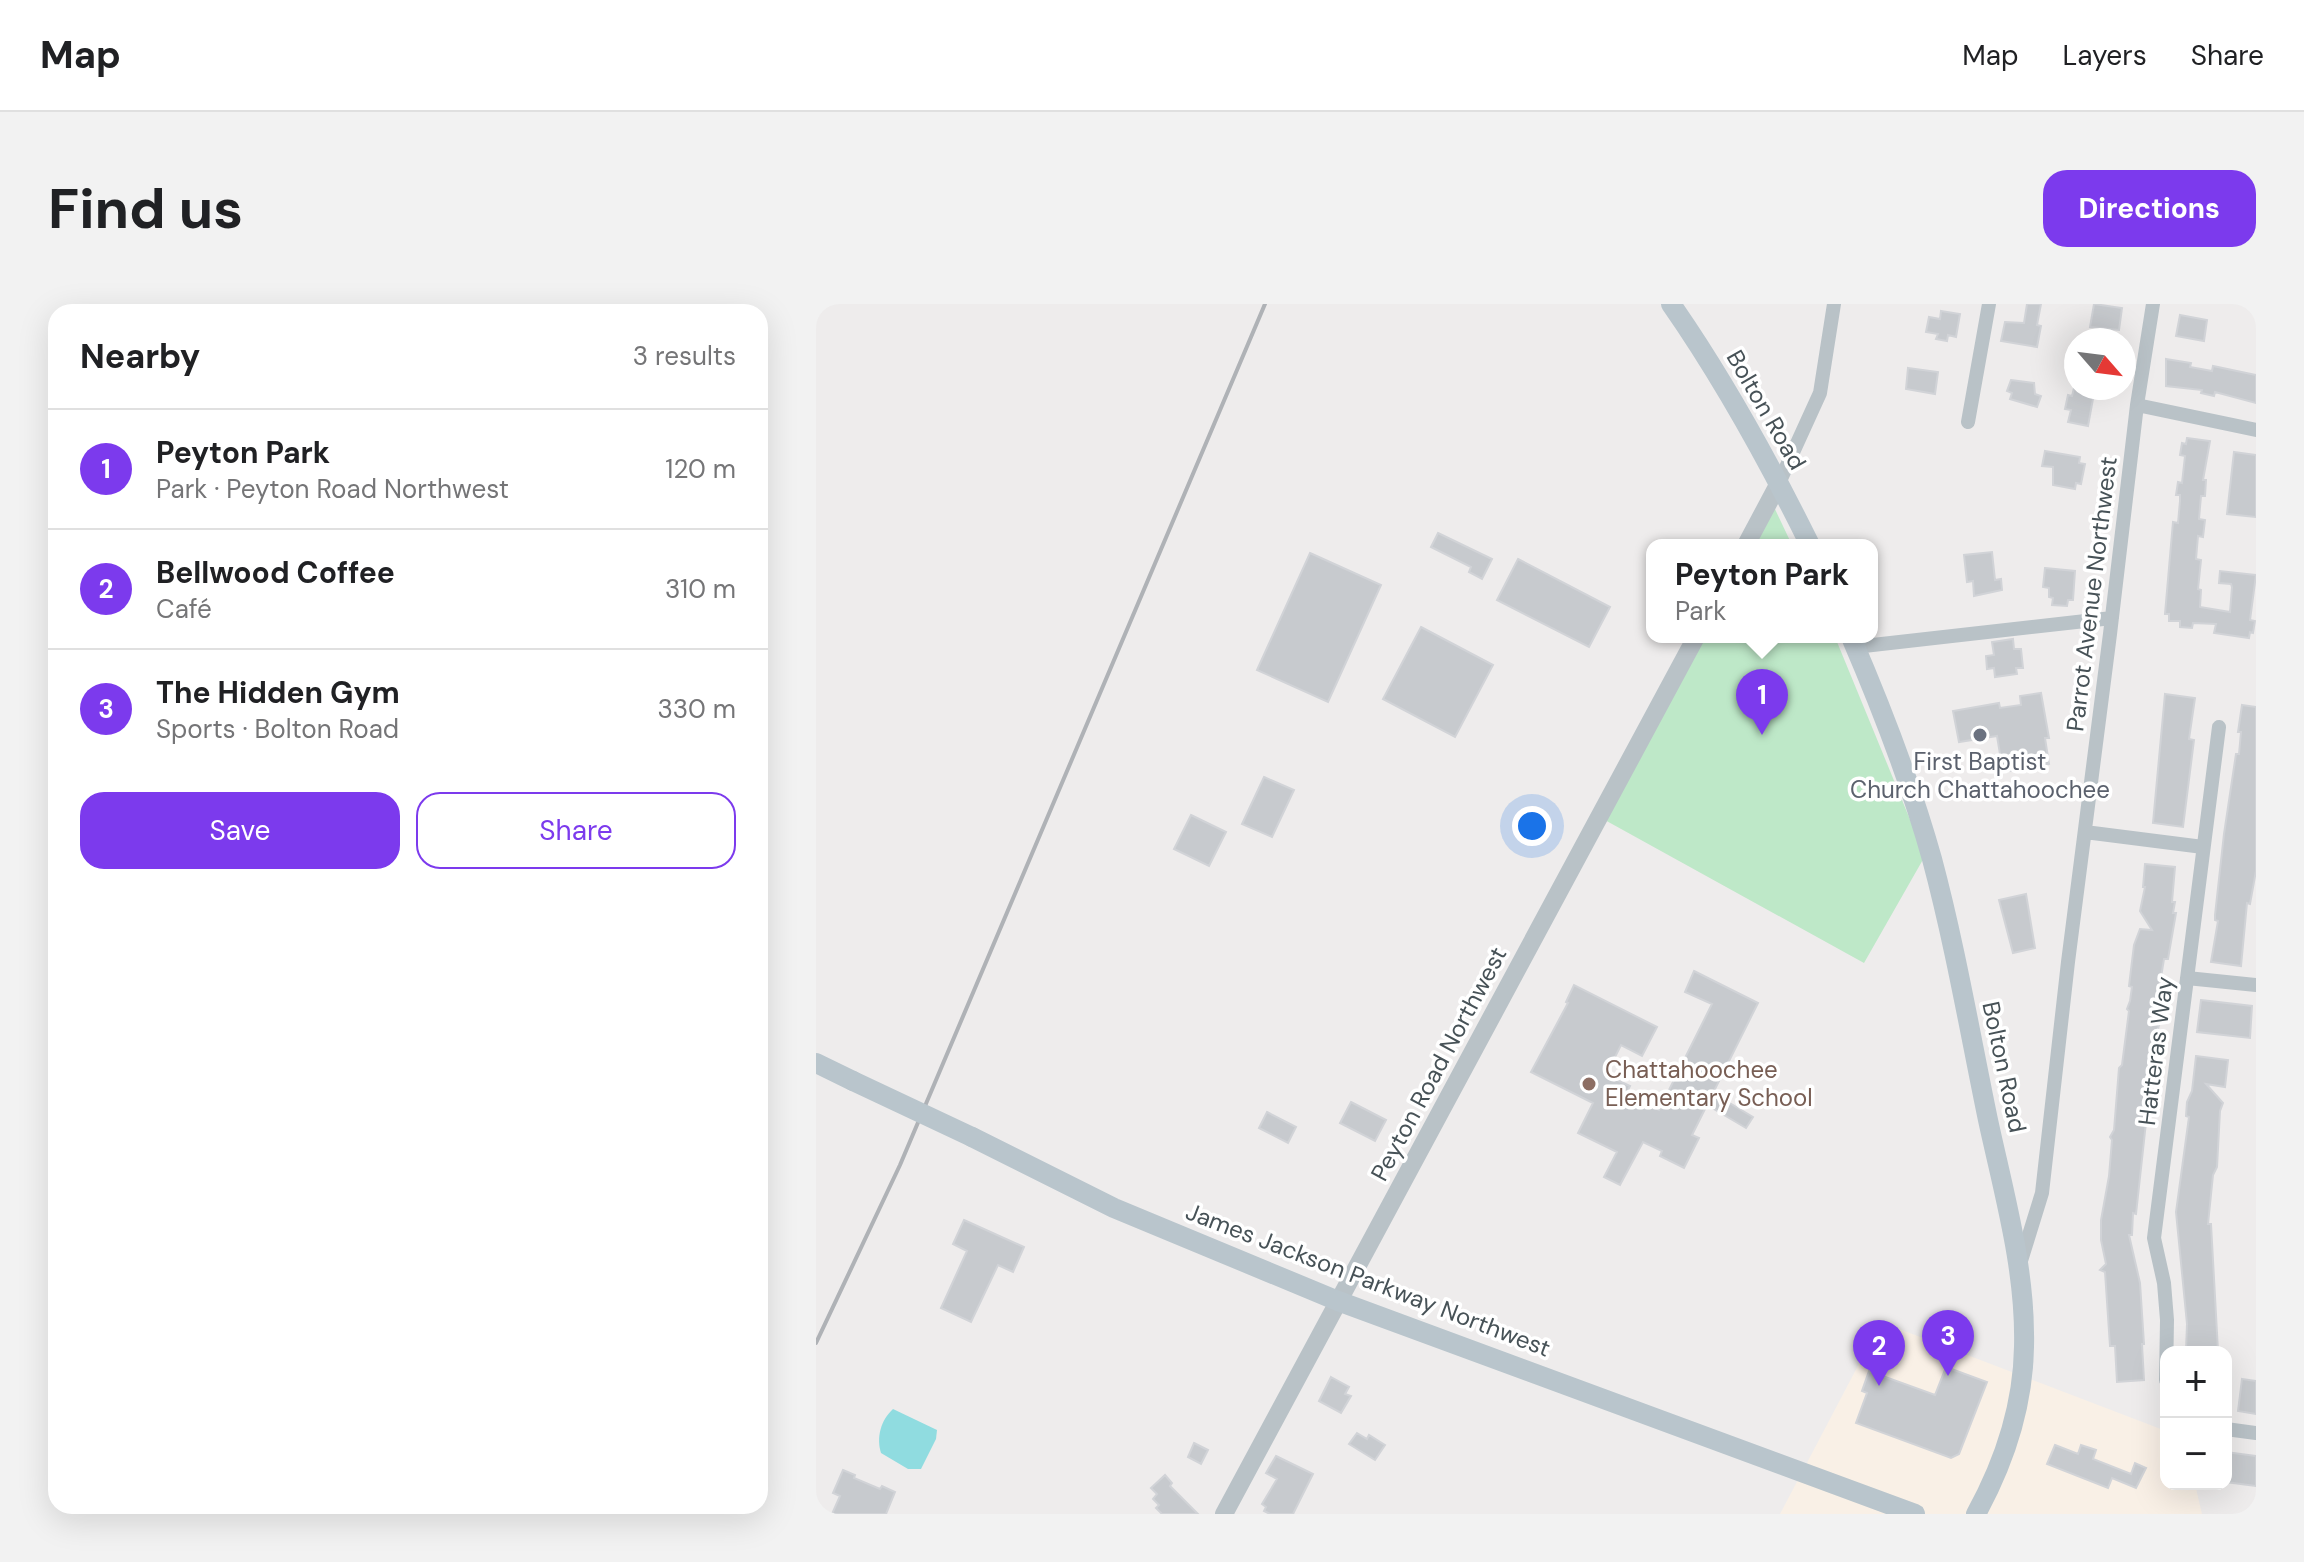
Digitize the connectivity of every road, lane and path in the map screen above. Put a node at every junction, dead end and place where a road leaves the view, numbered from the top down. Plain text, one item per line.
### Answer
1 (1671, 304) edge
2 (1834, 304) edge
3 (1989, 304) edge
4 (2153, 304) edge
5 (2137, 405) junction
6 (1968, 422) dead end
7 (2256, 430) edge
8 (1779, 483) junction
9 (1749, 539) edge
10 (1807, 539) edge
11 (2112, 618) junction
12 (1878, 640) edge
13 (1693, 643) edge
14 (1853, 643) edge
15 (2219, 727) dead end
16 (2085, 832) junction
17 (2203, 847) junction
18 (2187, 978) junction
19 (2256, 985) edge
20 (816, 1063) edge
21 (2019, 1268) junction
22 (1338, 1301) junction
23 (2167, 1346) edge
24 (2232, 1430) edge
25 (2256, 1433) edge
26 (1224, 1514) edge
27 (1915, 1514) edge
28 (1976, 1514) edge

1 - 8 main road, Bolton Road
2 - 8 street
3 - 6 street
4 - 5 street, Parrot Avenue Northwest
5 - 7 street
5 - 11 street, Parrot Avenue Northwest
8 - 9 street
8 - 10 main road, Bolton Road
11 - 12 street
11 - 16 street, Parrot Avenue Northwest
13 - 22 street, Peyton Road Northwest
14 - 21 main road, Bolton Road
15 - 17 street, Hatteras Way
16 - 17 street
16 - 21 street, Parrot Avenue Northwest
17 - 18 street, Hatteras Way
18 - 19 street
18 - 23 street, Hatteras Way
20 - 22 main road, James Jackson Parkway Northwest, bridge
21 - 28 main road, Bolton Road
22 - 26 street, Peyton Road Northwest
22 - 27 main road, James Jackson Parkway Northwest
24 - 25 street

